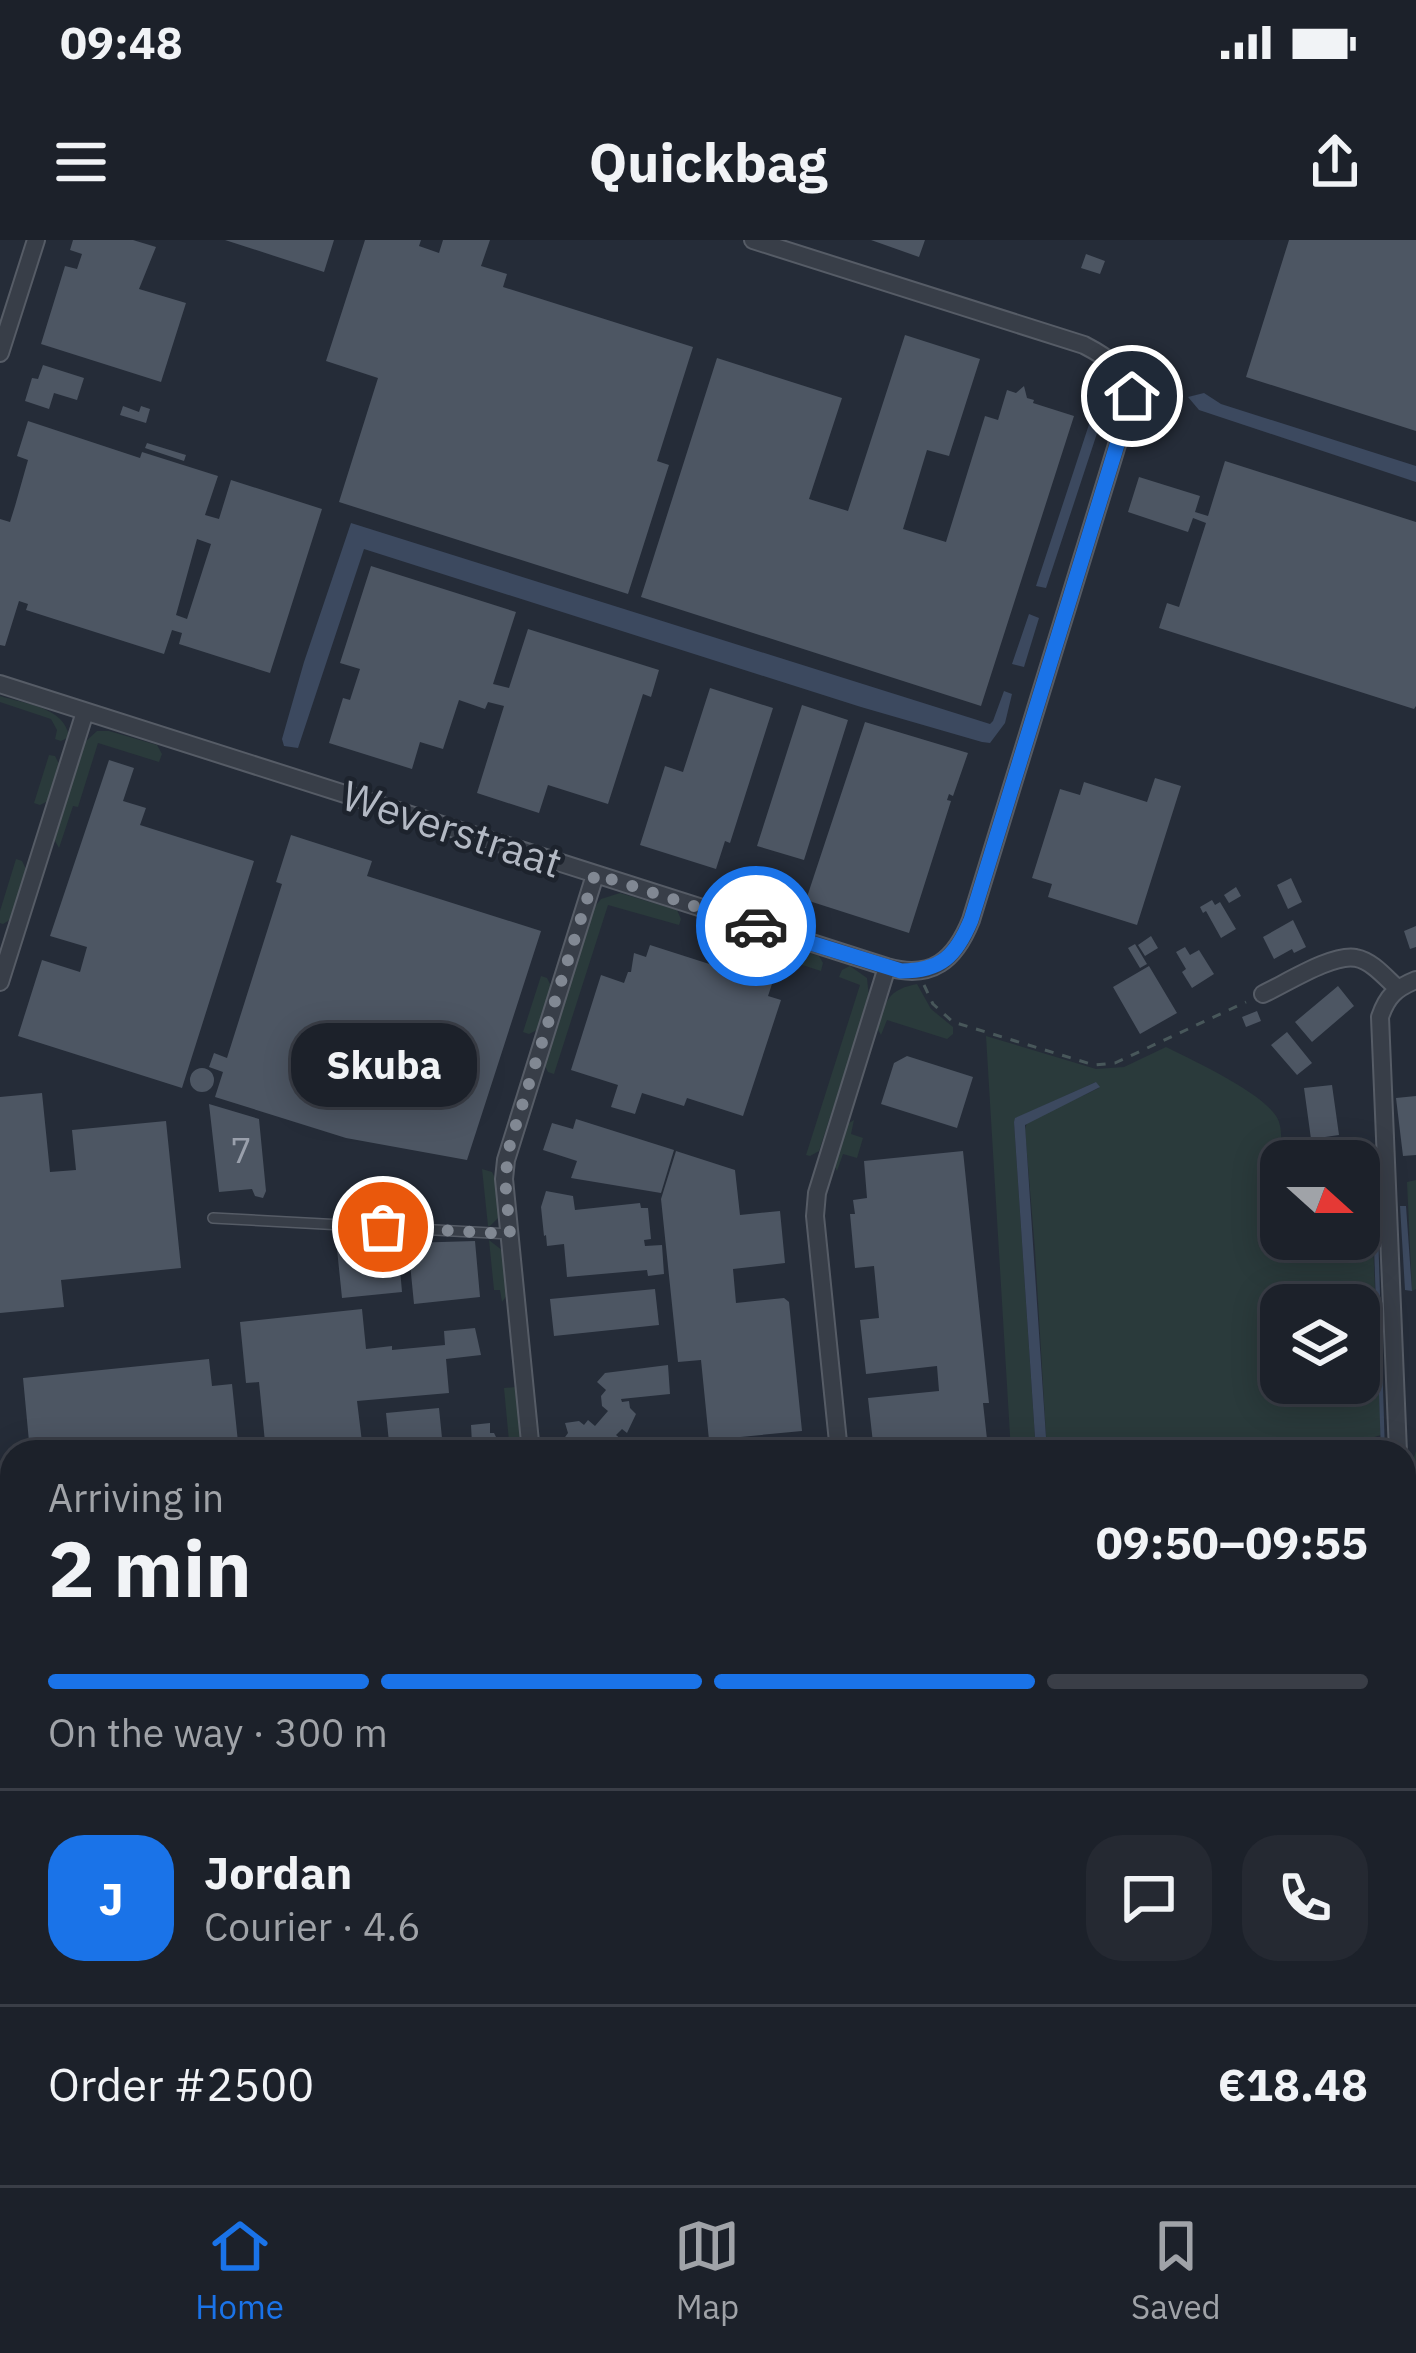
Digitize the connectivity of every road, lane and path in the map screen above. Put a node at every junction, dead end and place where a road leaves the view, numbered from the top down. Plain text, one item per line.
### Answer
1 (36, 240) edge
2 (753, 240) edge
3 (0, 353) edge
4 (0, 685) edge
5 (85, 712) junction
6 (595, 874) junction
7 (887, 967) junction
8 (920, 971) junction
9 (1416, 980) edge
10 (0, 982) edge
11 (1397, 988) junction
12 (1263, 994) joint
13 (214, 1218) dead end
14 (510, 1234) junction
15 (530, 1440) edge
16 (838, 1440) edge
17 (1398, 1440) edge

1 - 3 street
2 - 8 street
4 - 5 street, Weverstraat
5 - 6 street, Weverstraat
5 - 10 street
6 - 7 street, Weverstraat
6 - 14 street
7 - 8 street, Weverstraat
7 - 16 street
8 - 12 path
9 - 11 street
11 - 12 street
11 - 17 street
13 - 14 lane
14 - 15 street

